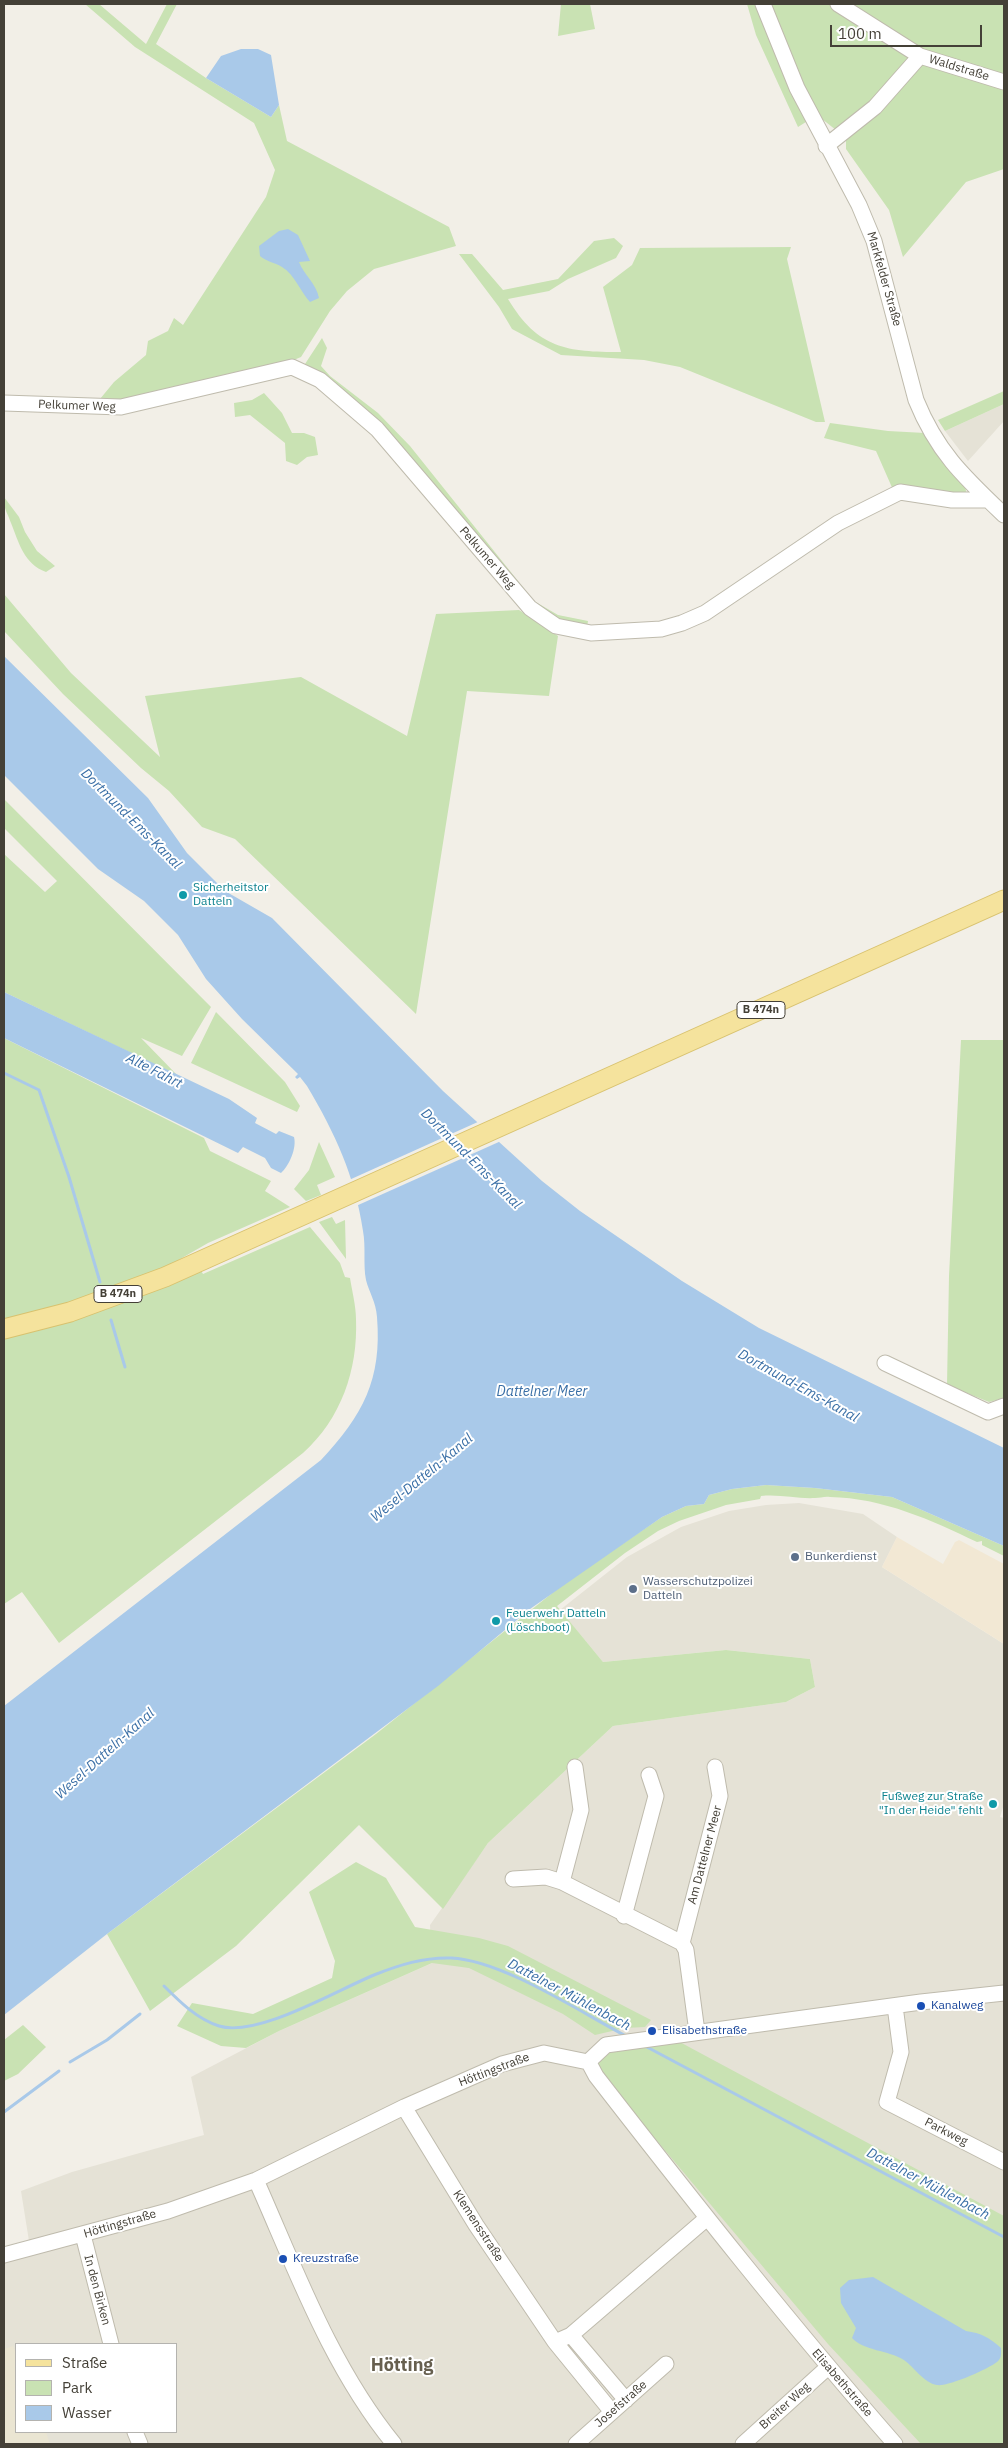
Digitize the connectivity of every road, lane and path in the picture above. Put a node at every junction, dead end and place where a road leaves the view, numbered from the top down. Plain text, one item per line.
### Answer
1 (763, 4) edge
2 (838, 4) edge
3 (920, 56) junction
4 (1004, 82) edge
5 (826, 146) junction
6 (4, 403) edge
7 (988, 500) junction
8 (1004, 515) edge
9 (1004, 900) edge
10 (4, 1329) edge
11 (885, 1363) dead end
12 (1004, 1406) edge
13 (575, 1767) dead end
14 (715, 1767) dead end
15 (649, 1775) dead end
16 (514, 1879) dead end
17 (562, 1882) junction
18 (624, 1916) junction
19 (682, 1943) junction
20 (1004, 1993) edge
21 (895, 2006) junction
22 (697, 2032) junction
23 (588, 2061) junction
24 (404, 2107) junction
25 (1004, 2162) edge
26 (256, 2180) junction
27 (707, 2218) junction
28 (82, 2235) junction
29 (4, 2254) edge
30 (571, 2335) junction
31 (556, 2342) junction
32 (111, 2343) edge
33 (666, 2364) dead end
34 (828, 2368) junction
35 (626, 2400) junction
36 (612, 2412) junction
37 (394, 2444) edge
38 (576, 2444) edge
39 (743, 2444) edge
40 (895, 2444) edge

1 - 5 street, Markfelder Straße
2 - 3 street, Waldstraße
3 - 4 street, Waldstraße
3 - 5 street
5 - 7 street, Markfelder Straße
6 - 7 street, Pelkumer Weg
7 - 8 street, Markfelder Straße
9 - 10 main road, B 474n
11 - 12 street
13 - 17 street
14 - 19 street, Am Dattelner Meer
15 - 18 street
16 - 17 street
17 - 18 street
18 - 19 street
19 - 22 street, Am Dattelner Meer
20 - 21 street
21 - 22 street
21 - 25 street, Parkweg
22 - 23 street
23 - 24 street, Höttingstraße
23 - 27 street, Elisabethstraße
24 - 26 street, Höttingstraße
24 - 31 street, Klemensstraße
26 - 28 street, Höttingstraße
26 - 37 street
27 - 30 street
27 - 34 street, Elisabethstraße
28 - 29 street, Höttingstraße
28 - 32 street, In den Birken
30 - 31 street
30 - 35 street
31 - 36 street, Klemensstraße
33 - 35 street, Josefstraße
34 - 39 street, Breiter Weg
34 - 40 street, Elisabethstraße
35 - 36 street, Josefstraße
36 - 38 street, Josefstraße

